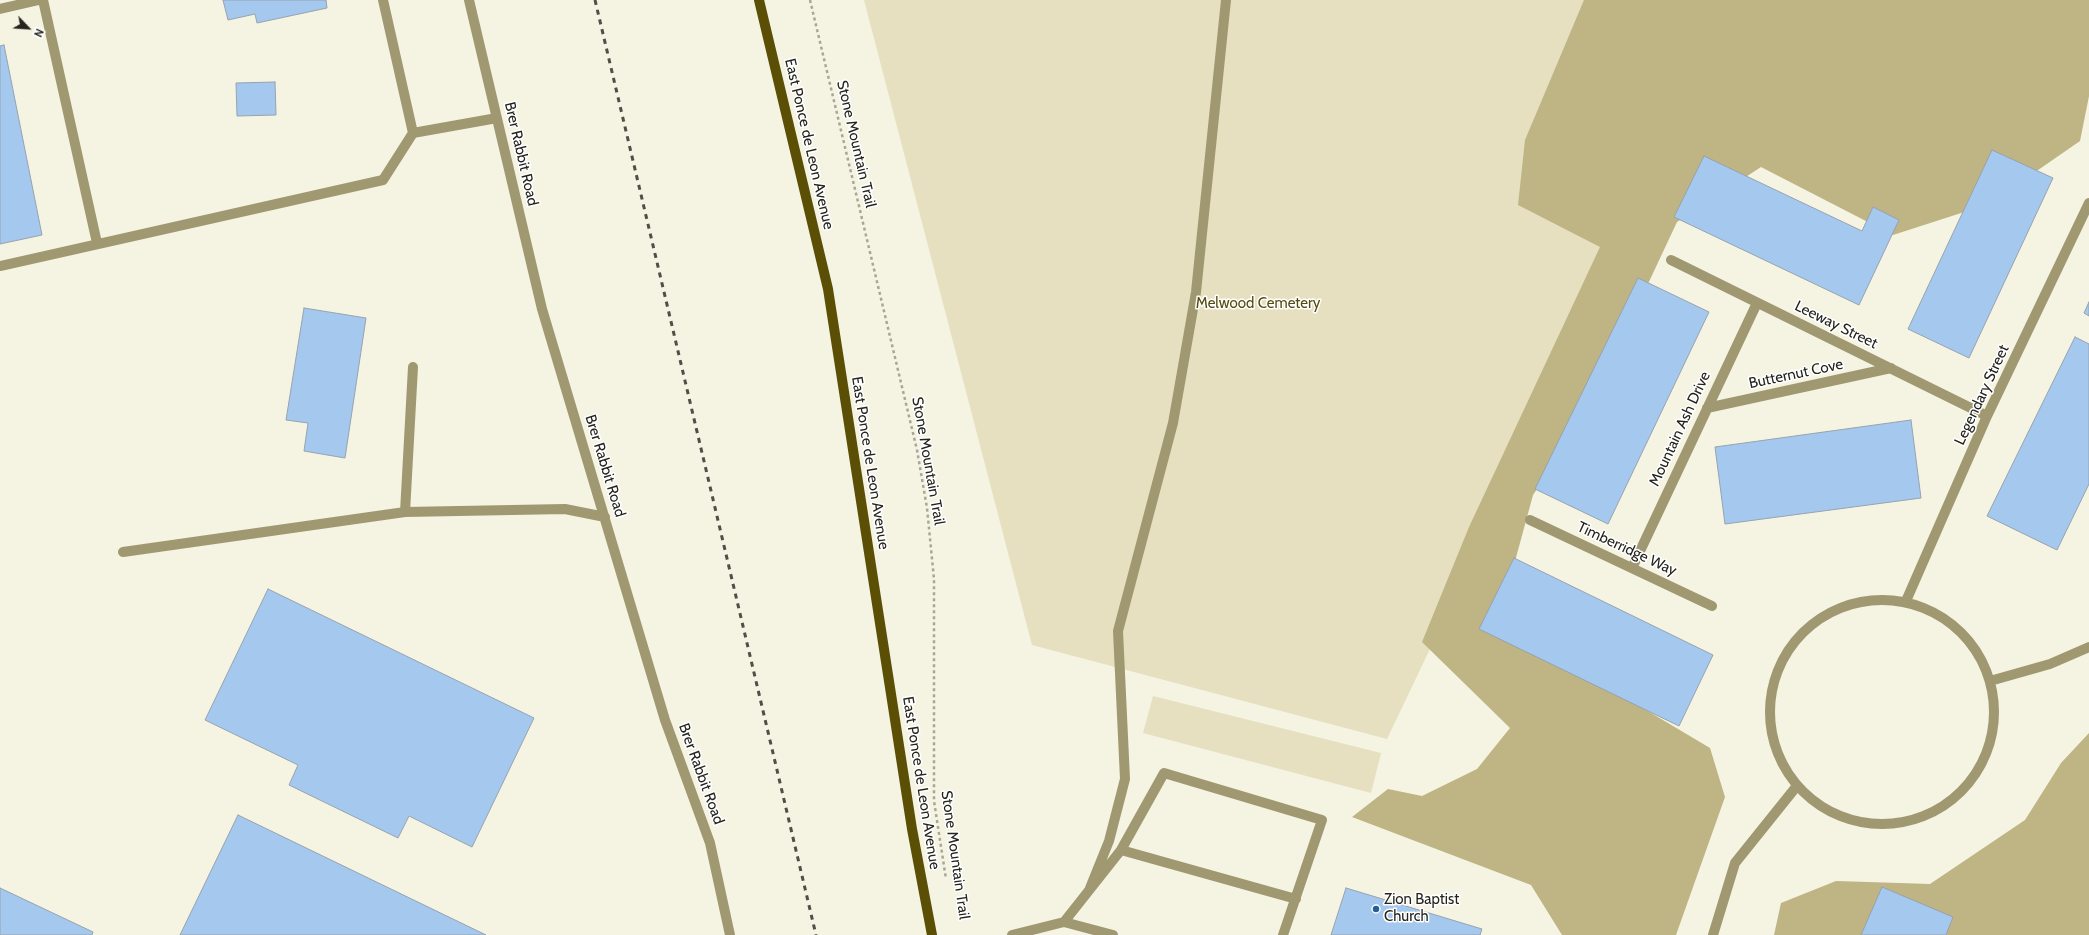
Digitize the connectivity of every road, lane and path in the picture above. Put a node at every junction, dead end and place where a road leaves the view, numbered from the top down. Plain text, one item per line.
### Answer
1 (39, 0) edge
2 (43, 0) edge
3 (383, 0) edge
4 (469, 0) edge
5 (759, 0) edge
6 (810, 0) edge
7 (1226, 0) edge
8 (0, 9) edge
9 (497, 118) junction
10 (413, 133) junction
11 (2089, 203) edge
12 (97, 244) junction
13 (1671, 260) dead end
14 (0, 266) edge
15 (1757, 303) junction
16 (413, 367) dead end
17 (1891, 368) junction
18 (1707, 408) junction
19 (1988, 416) junction
20 (405, 512) junction
21 (605, 517) junction
22 (1530, 520) dead end
23 (123, 552) dead end
24 (1632, 568) junction
25 (1906, 602) junction
26 (1712, 606) dead end
27 (2089, 647) edge
28 (1990, 681) junction
29 (1796, 786) junction
30 (1121, 850) junction
31 (946, 880) dead end
32 (1090, 888) junction
33 (1296, 899) junction
34 (1064, 922) junction
35 (730, 935) edge
36 (932, 935) edge
37 (1012, 935) edge
38 (1113, 935) edge
39 (1283, 935) edge
40 (1713, 935) edge

1 - 8 street
2 - 12 street
3 - 10 street
4 - 9 street, Brer Rabbit Road
5 - 36 main road, East Ponce de Leon Avenue
6 - 31 path, Stone Mountain Trail
7 - 32 street
9 - 10 street
9 - 21 street, Brer Rabbit Road
10 - 12 street
11 - 19 street, Legendary Street
12 - 14 street
13 - 15 street, Leeway Street
15 - 17 street, Leeway Street
15 - 18 street, Mountain Ash Drive
16 - 20 street
17 - 18 street, Butternut Cove
17 - 19 street, Leeway Street
18 - 24 street, Mountain Ash Drive
19 - 25 street, Legendary Street
20 - 21 street
20 - 23 street
21 - 35 street, Brer Rabbit Road
22 - 24 street, Timberridge Way
24 - 26 street, Timberridge Way
25 - 28 street
25 - 29 street
27 - 28 street
28 - 29 street
29 - 40 street
30 - 32 street
30 - 33 street
30 - 33 street
32 - 34 street
33 - 39 street
34 - 37 street
34 - 38 street

